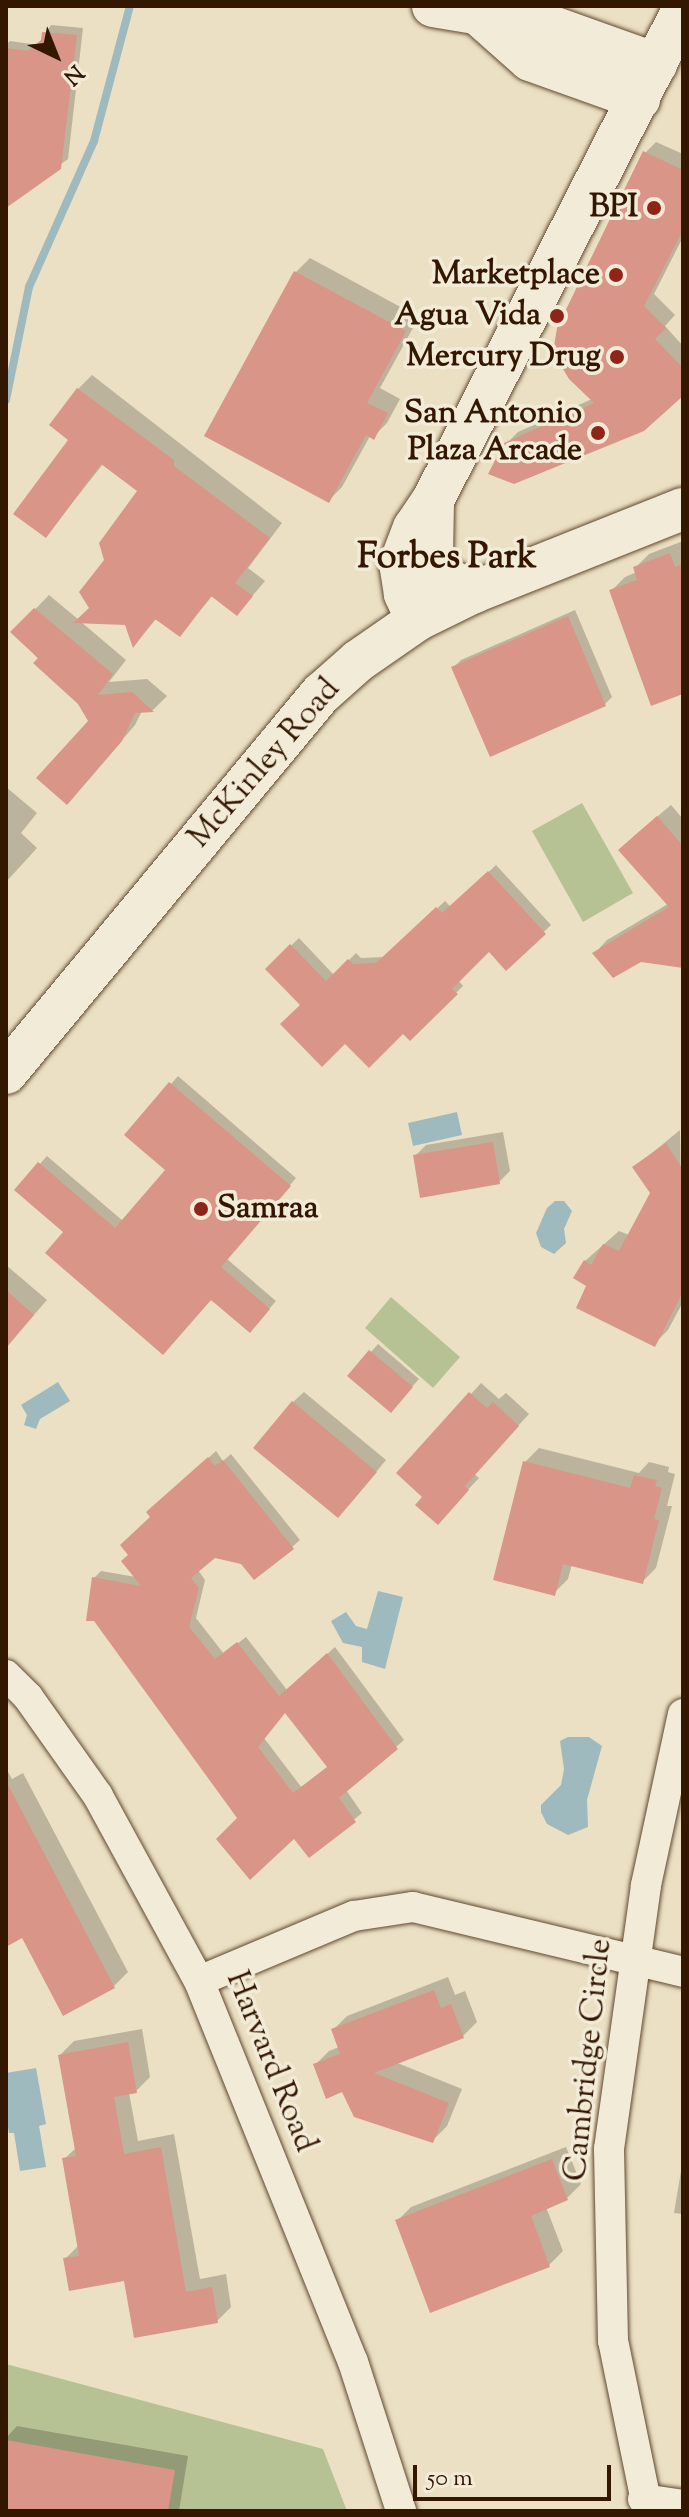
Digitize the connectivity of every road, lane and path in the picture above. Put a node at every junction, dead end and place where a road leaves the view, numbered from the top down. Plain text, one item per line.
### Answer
1 (433, 6) edge
2 (683, 10) edge
3 (647, 82) junction
4 (433, 500) junction
5 (683, 509) edge
6 (474, 592) junction
7 (417, 620) junction
8 (6, 1073) edge
9 (6, 1675) edge
10 (683, 1714) edge
11 (634, 1963) junction
12 (683, 1972) edge
13 (199, 1981) junction
14 (646, 2505) edge
15 (683, 2505) edge
16 (401, 2511) edge

1 - 3 street
2 - 3 street
3 - 4 street
4 - 6 street
4 - 7 street
5 - 6 street, McKinley Road
6 - 7 street, McKinley Road
7 - 8 street, McKinley Road
9 - 13 street, Harvard Road
10 - 11 street, Cambridge Circle
11 - 12 street
11 - 13 street
11 - 14 street, Cambridge Circle
13 - 16 street, Harvard Road
14 - 15 street

